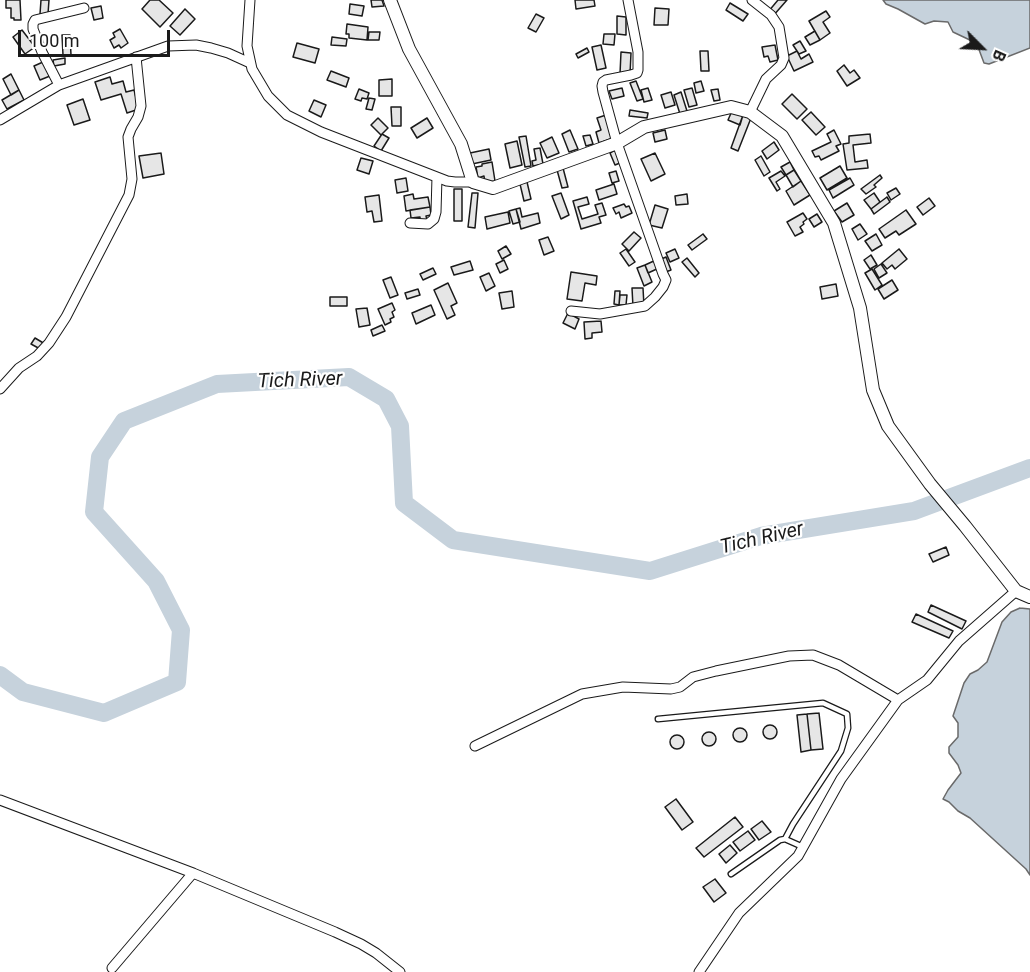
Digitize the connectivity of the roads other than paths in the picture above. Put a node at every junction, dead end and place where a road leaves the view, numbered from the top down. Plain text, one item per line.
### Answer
1 (250, 0) edge
2 (390, 0) edge
3 (627, 0) edge
4 (752, 0) edge
5 (84, 8) dead end
6 (136, 57) junction
7 (250, 63) junction
8 (59, 85) junction
9 (750, 112) junction
10 (0, 120) edge
11 (617, 143) junction
12 (437, 177) junction
13 (473, 182) junction
14 (410, 223) dead end
15 (571, 311) dead end
16 (0, 389) edge
17 (1016, 591) junction
18 (1030, 597) edge
19 (898, 700) junction
20 (658, 719) dead end
21 (475, 746) dead end
22 (0, 800) edge
23 (785, 840) junction
24 (803, 846) junction
25 (193, 873) junction
26 (731, 874) dead end
27 (112, 968) dead end
28 (400, 972) edge
29 (699, 972) edge

1 - 7 street
2 - 13 street
3 - 11 street
4 - 9 street
5 - 8 street
6 - 7 street
6 - 8 street
6 - 16 street
7 - 12 street
8 - 10 street
9 - 11 street
9 - 17 street
11 - 13 street
11 - 15 street
12 - 13 street
12 - 14 street
17 - 18 street
17 - 19 street
19 - 21 street
19 - 24 street
20 - 23 lane
22 - 25 street
23 - 24 lane
23 - 26 lane
24 - 29 street
25 - 27 street
25 - 28 street

